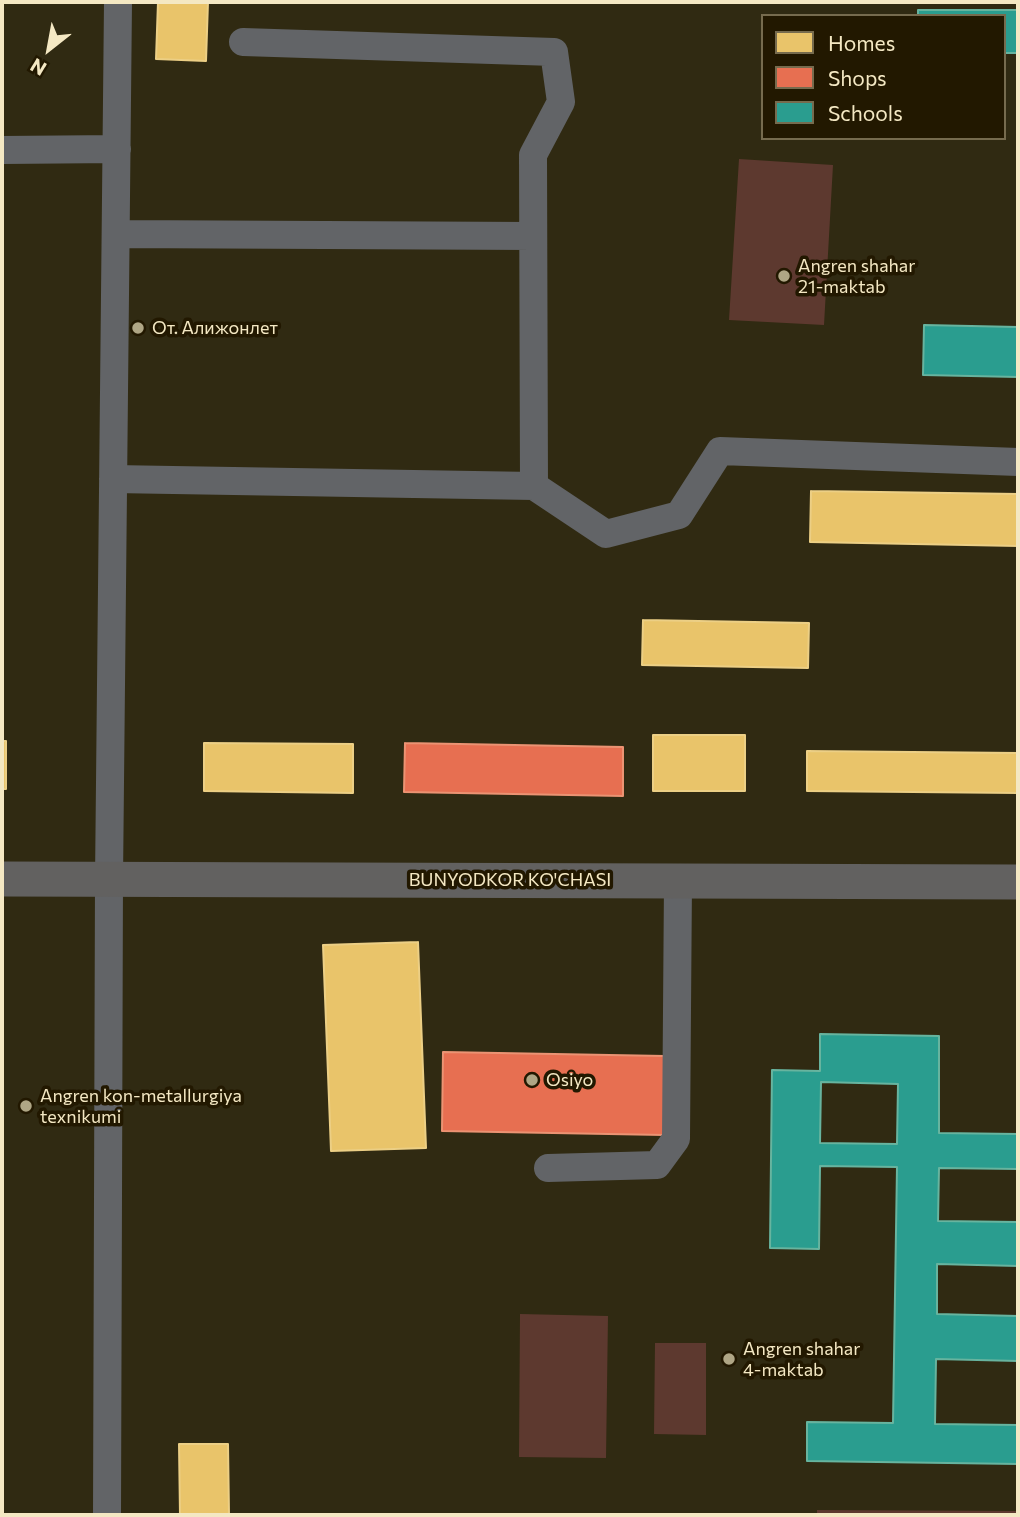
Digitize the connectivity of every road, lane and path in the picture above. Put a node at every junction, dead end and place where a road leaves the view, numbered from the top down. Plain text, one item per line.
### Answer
1 (118, 2) edge
2 (243, 42) dead end
3 (117, 149) junction
4 (2, 150) edge
5 (116, 234) junction
6 (533, 236) junction
7 (1018, 462) edge
8 (113, 479) junction
9 (534, 486) junction
10 (2, 879) edge
11 (109, 879) junction
12 (678, 881) junction
13 (1018, 881) edge
14 (548, 1168) dead end
15 (107, 1515) edge

1 - 3 street
2 - 6 street
3 - 4 street
3 - 5 street
5 - 6 street
5 - 8 street
6 - 9 street
7 - 9 street
8 - 9 street
8 - 11 street
10 - 11 main road, BUNYODKOR KO'CHASI
11 - 12 main road, BUNYODKOR KO'CHASI
11 - 15 street
12 - 13 main road, BUNYODKOR KO'CHASI
12 - 14 street

